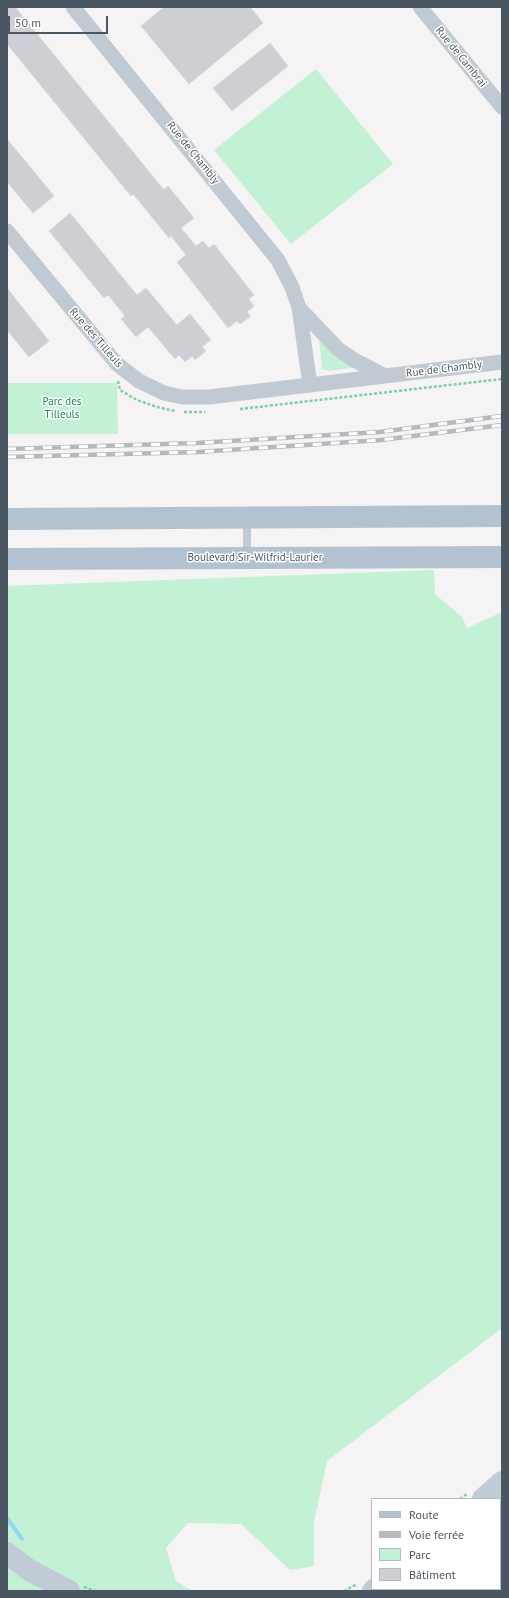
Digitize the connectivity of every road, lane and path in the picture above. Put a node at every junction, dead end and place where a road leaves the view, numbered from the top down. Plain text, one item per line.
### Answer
1 (73, 7) edge
2 (420, 7) edge
3 (502, 107) edge
4 (7, 231) edge
5 (299, 308) junction
6 (502, 362) edge
7 (385, 376) junction
8 (310, 385) junction
9 (502, 516) edge
10 (7, 518) edge
11 (247, 518) junction
12 (502, 557) edge
13 (247, 558) junction
14 (7, 559) edge
15 (502, 1482) edge
16 (484, 1498) edge
17 (7, 1553) edge
18 (69, 1591) edge

1 - 5 street, Rue de Chambly
2 - 3 street, Rue de Cambrai
4 - 8 street, Rue des Tilleuls
5 - 7 street, Rue de Chambly
5 - 8 street, Rue de Chambly
6 - 7 street, Rue de Chambly
7 - 8 street, Rue de Chambly
9 - 11 main road
10 - 11 main road
11 - 13 lane
12 - 13 main road, Boulevard Sir-Wilfrid-Laurier
13 - 14 main road, Boulevard Sir-Wilfrid-Laurier
15 - 16 street
17 - 18 street

